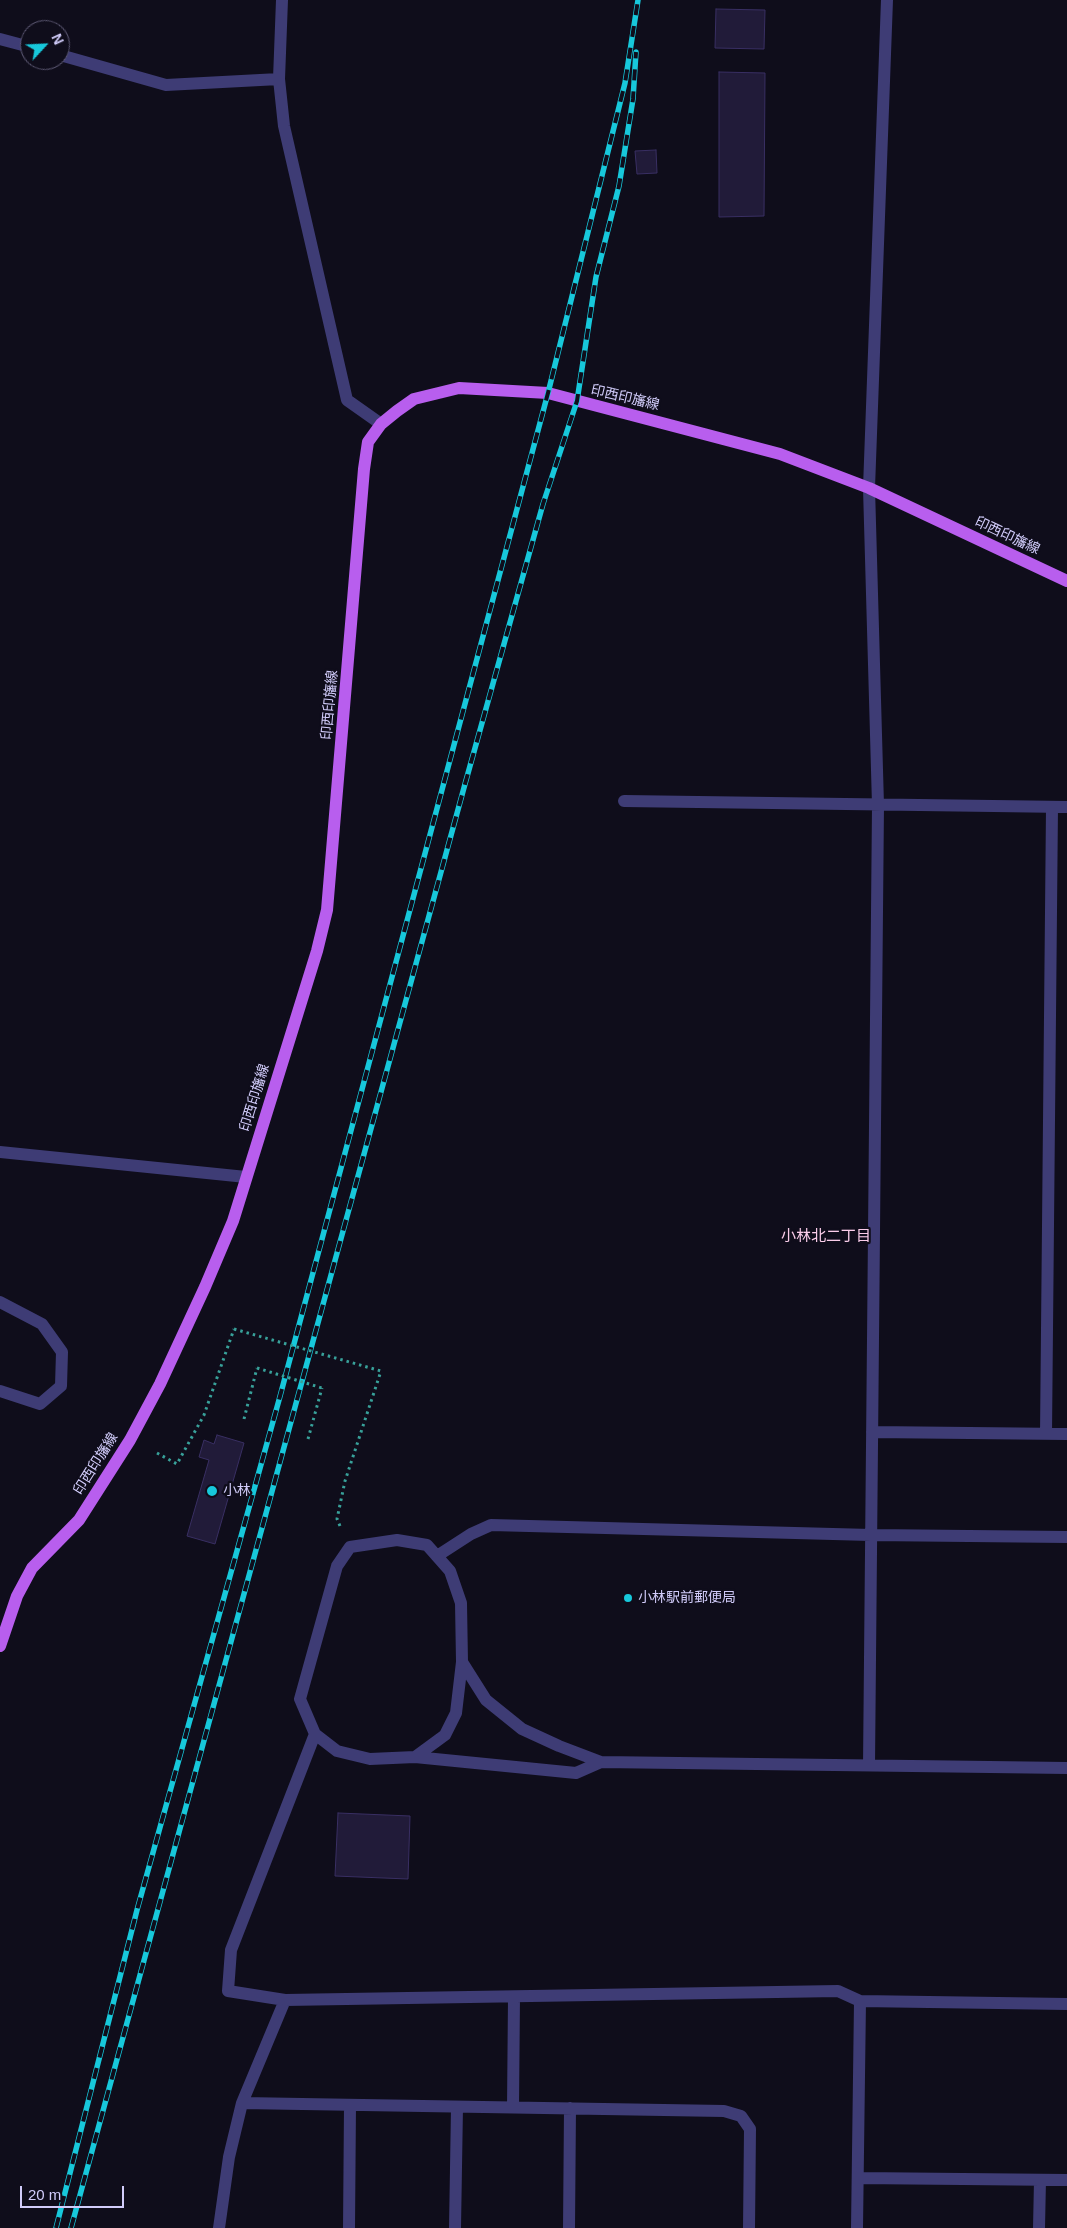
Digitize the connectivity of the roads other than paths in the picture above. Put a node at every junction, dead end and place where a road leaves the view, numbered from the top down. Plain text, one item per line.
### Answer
1 (282, 0) edge
2 (888, 0) edge
3 (0, 39) edge
4 (20, 44) edge
5 (70, 58) edge
6 (279, 79) junction
7 (381, 424) junction
8 (869, 488) junction
9 (1067, 581) edge
10 (624, 801) dead end
11 (878, 805) junction
12 (1052, 807) junction
13 (1067, 807) edge
14 (0, 1152) edge
15 (246, 1177) junction
16 (0, 1302) edge
17 (0, 1391) edge
18 (872, 1432) junction
19 (1046, 1434) junction
20 (1067, 1434) edge
21 (871, 1535) junction
22 (1067, 1537) edge
23 (438, 1556) junction
24 (0, 1646) edge
25 (462, 1662) junction
26 (314, 1734) junction
27 (415, 1757) junction
28 (601, 1762) junction
29 (869, 1766) junction
30 (1067, 1768) edge
31 (514, 1997) junction
32 (286, 2000) junction
33 (860, 2001) junction
34 (1067, 2004) edge
35 (242, 2104) junction
36 (350, 2105) junction
37 (457, 2107) junction
38 (513, 2107) junction
39 (570, 2108) junction
40 (858, 2178) junction
41 (1040, 2180) junction
42 (1067, 2180) edge
43 (219, 2228) edge
44 (349, 2228) edge
45 (455, 2228) edge
46 (569, 2228) edge
47 (749, 2228) edge
48 (857, 2228) edge
49 (1039, 2228) edge

1 - 6 street
2 - 8 street
3 - 4 street
5 - 6 street
6 - 7 street
7 - 8 main road, 印西印旛線
7 - 15 main road, 印西印旛線
8 - 9 main road, 印西印旛線
8 - 11 street
10 - 11 street
11 - 12 street
11 - 18 street
12 - 13 street
12 - 19 street
14 - 15 street
15 - 24 main road, 印西印旛線
16 - 17 street
18 - 19 street
18 - 21 street
19 - 20 street
21 - 22 street
21 - 23 street
21 - 29 street
23 - 25 street
23 - 26 street
25 - 27 street
25 - 28 street
26 - 27 street
26 - 32 street
27 - 28 street
28 - 29 street
29 - 30 street
31 - 32 street
31 - 33 street
31 - 38 street
32 - 35 street
33 - 34 street
33 - 40 street
35 - 36 street
35 - 43 street
36 - 37 street
36 - 44 street
37 - 38 street
37 - 45 street
38 - 39 street
39 - 46 street
39 - 47 street
40 - 41 street
40 - 48 street
41 - 42 street
41 - 49 street

